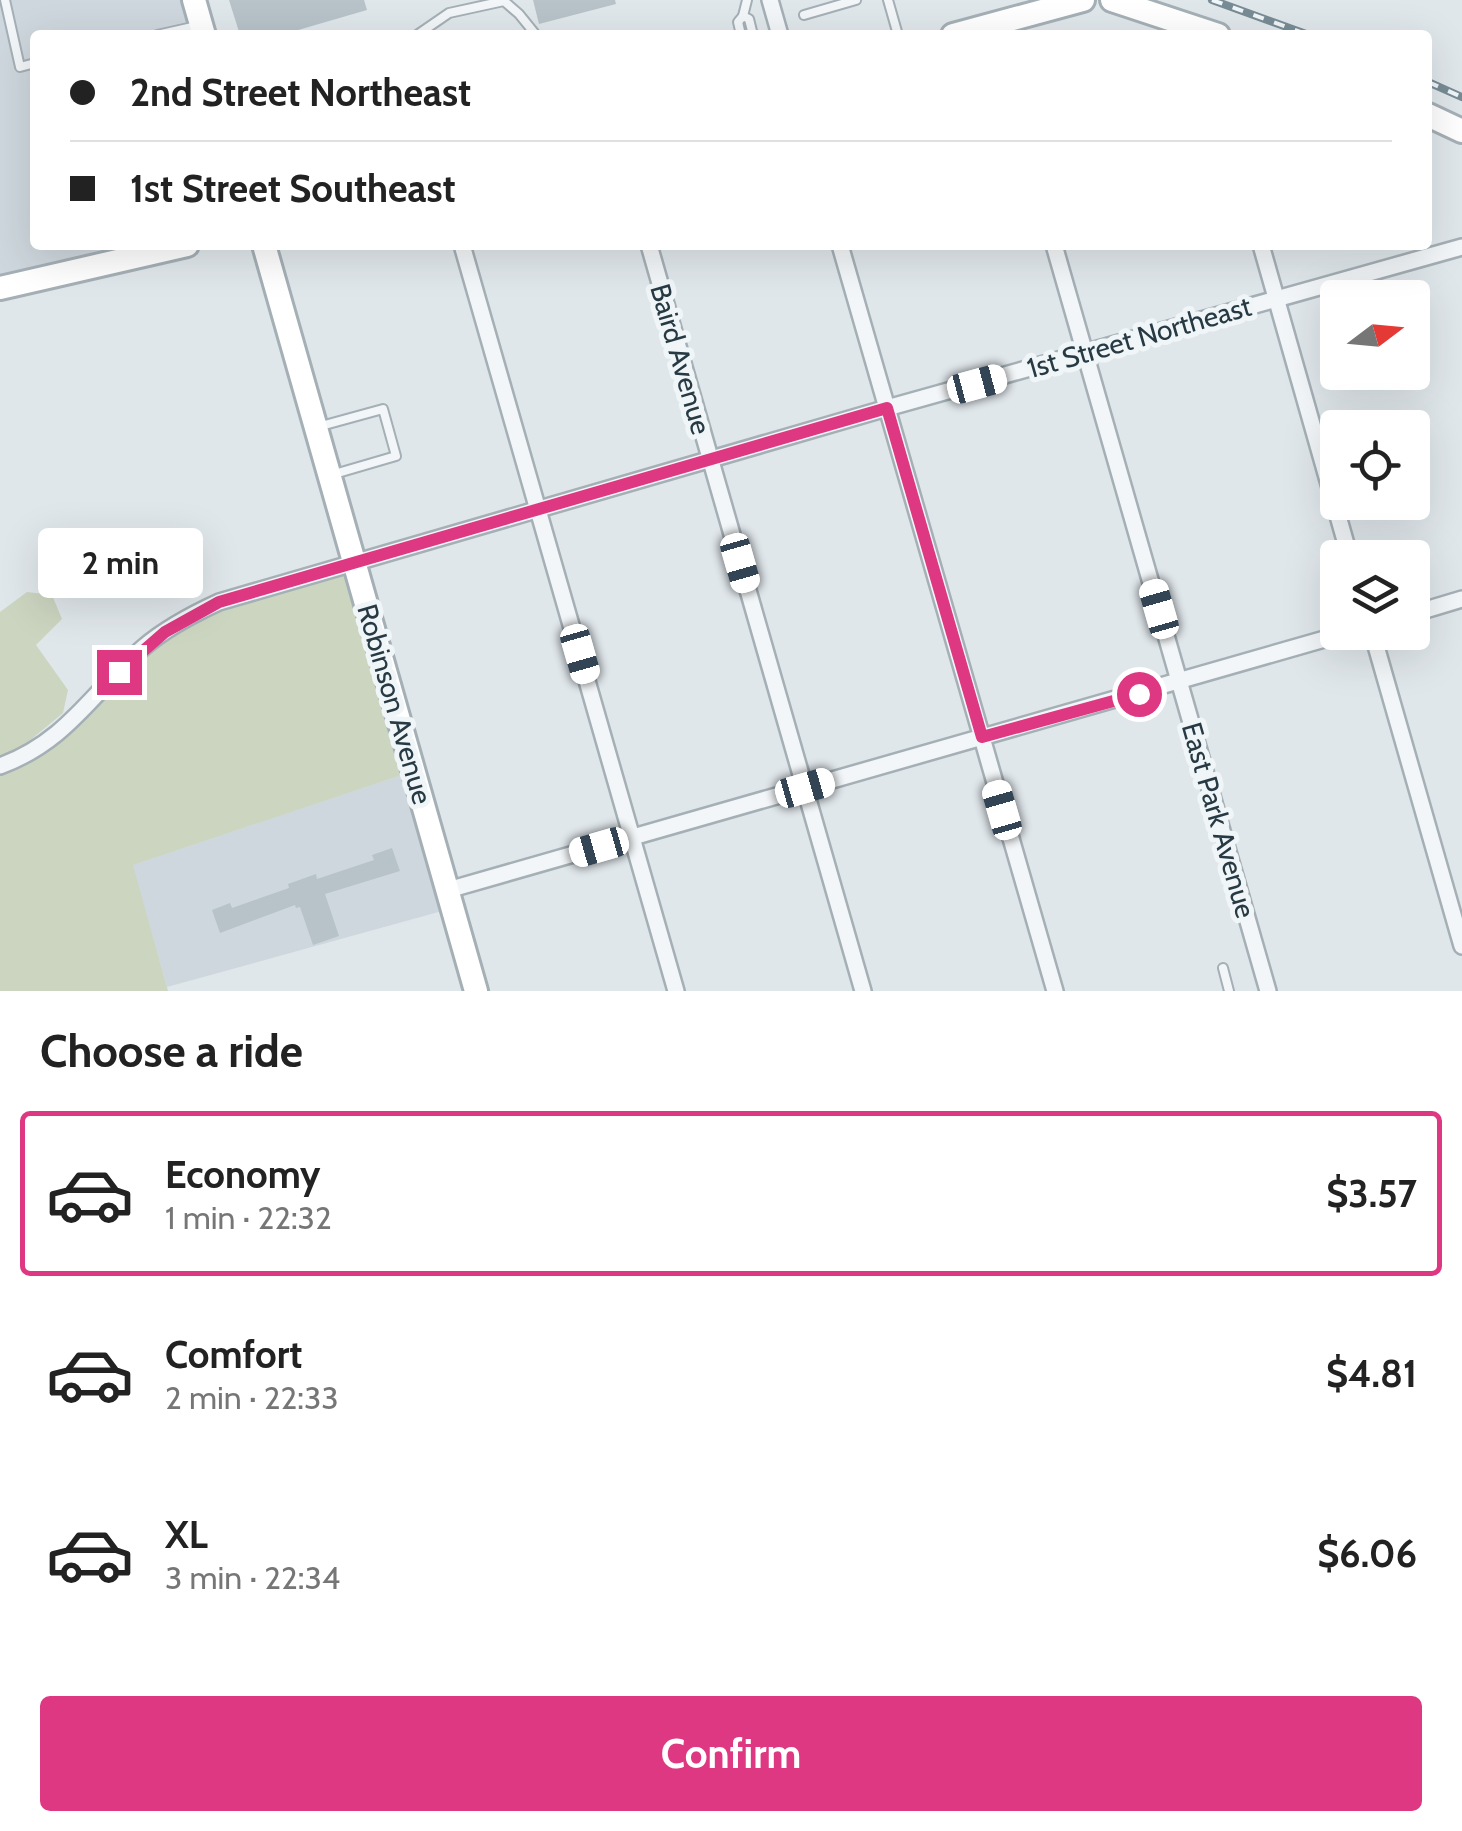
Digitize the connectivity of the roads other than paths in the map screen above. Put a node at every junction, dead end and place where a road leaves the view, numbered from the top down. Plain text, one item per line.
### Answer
1 (4, 0) edge
2 (194, 0) edge
3 (504, 0) edge
4 (747, 0) edge
5 (770, 0) edge
6 (856, 0) edge
7 (888, 0) edge
8 (1083, 0) edge
9 (1112, 0) edge
10 (1049, 4) edge
11 (804, 15) dead end
12 (743, 16) junction
13 (202, 30) edge
14 (424, 30) edge
15 (532, 30) edge
16 (740, 30) edge
17 (752, 30) edge
18 (779, 30) edge
19 (897, 30) edge
20 (992, 30) edge
21 (1197, 30) edge
22 (30, 64) edge
23 (1432, 117) edge
24 (1462, 131) edge
25 (1462, 247) edge
26 (164, 250) edge
27 (265, 250) edge
28 (463, 250) edge
29 (650, 250) edge
30 (841, 250) edge
31 (1055, 250) edge
32 (1262, 250) edge
33 (0, 288) edge
34 (1276, 298) junction
35 (1085, 353) junction
36 (887, 408) junction
37 (316, 427) junction
38 (710, 459) junction
39 (330, 475) junction
40 (538, 508) junction
41 (1345, 540) edge
42 (355, 560) junction
43 (1462, 600) edge
44 (1430, 609) edge
45 (1320, 641) edge
46 (1377, 650) edge
47 (1180, 682) junction
48 (982, 737) junction
49 (0, 766) edge
50 (805, 788) junction
51 (632, 838) junction
52 (448, 890) junction
53 (1462, 946) edge
54 (1223, 968) dead end
55 (476, 991) edge
56 (676, 991) edge
57 (863, 991) edge
58 (1054, 991) edge
59 (1229, 991) edge
60 (1268, 991) edge

1 - 22 lane
2 - 13 main road
3 - 14 lane
3 - 15 lane
4 - 12 lane
5 - 18 street
6 - 11 lane
7 - 19 lane
8 - 10 main road
9 - 21 main road
10 - 20 main road
12 - 16 lane
12 - 17 lane
23 - 24 main road
25 - 34 street, 1st Street Northeast
26 - 33 main road
27 - 37 main road, Robinson Avenue
28 - 40 street
29 - 38 street, Baird Avenue
30 - 36 street
31 - 35 street, East Park Avenue
32 - 34 street
34 - 35 street, 1st Street Northeast
34 - 41 street
35 - 36 street, 1st Street Northeast
35 - 47 street, East Park Avenue
36 - 38 street, 1st Street Northeast
36 - 48 street
37 - 39 main road, Robinson Avenue
37 - 39 lane
38 - 40 street, 1st Street Northeast
38 - 50 street, Baird Avenue
39 - 42 main road, Robinson Avenue
40 - 42 street, 1st Street Northeast
40 - 51 street
42 - 49 street, 1st Street Northeast
42 - 52 main road, Robinson Avenue
43 - 44 street
45 - 47 street
46 - 53 street
47 - 48 street
47 - 60 street, East Park Avenue
48 - 50 street
48 - 58 street
50 - 51 street
50 - 57 street, Baird Avenue
51 - 52 street
51 - 56 street
52 - 55 main road, Robinson Avenue
54 - 59 lane

